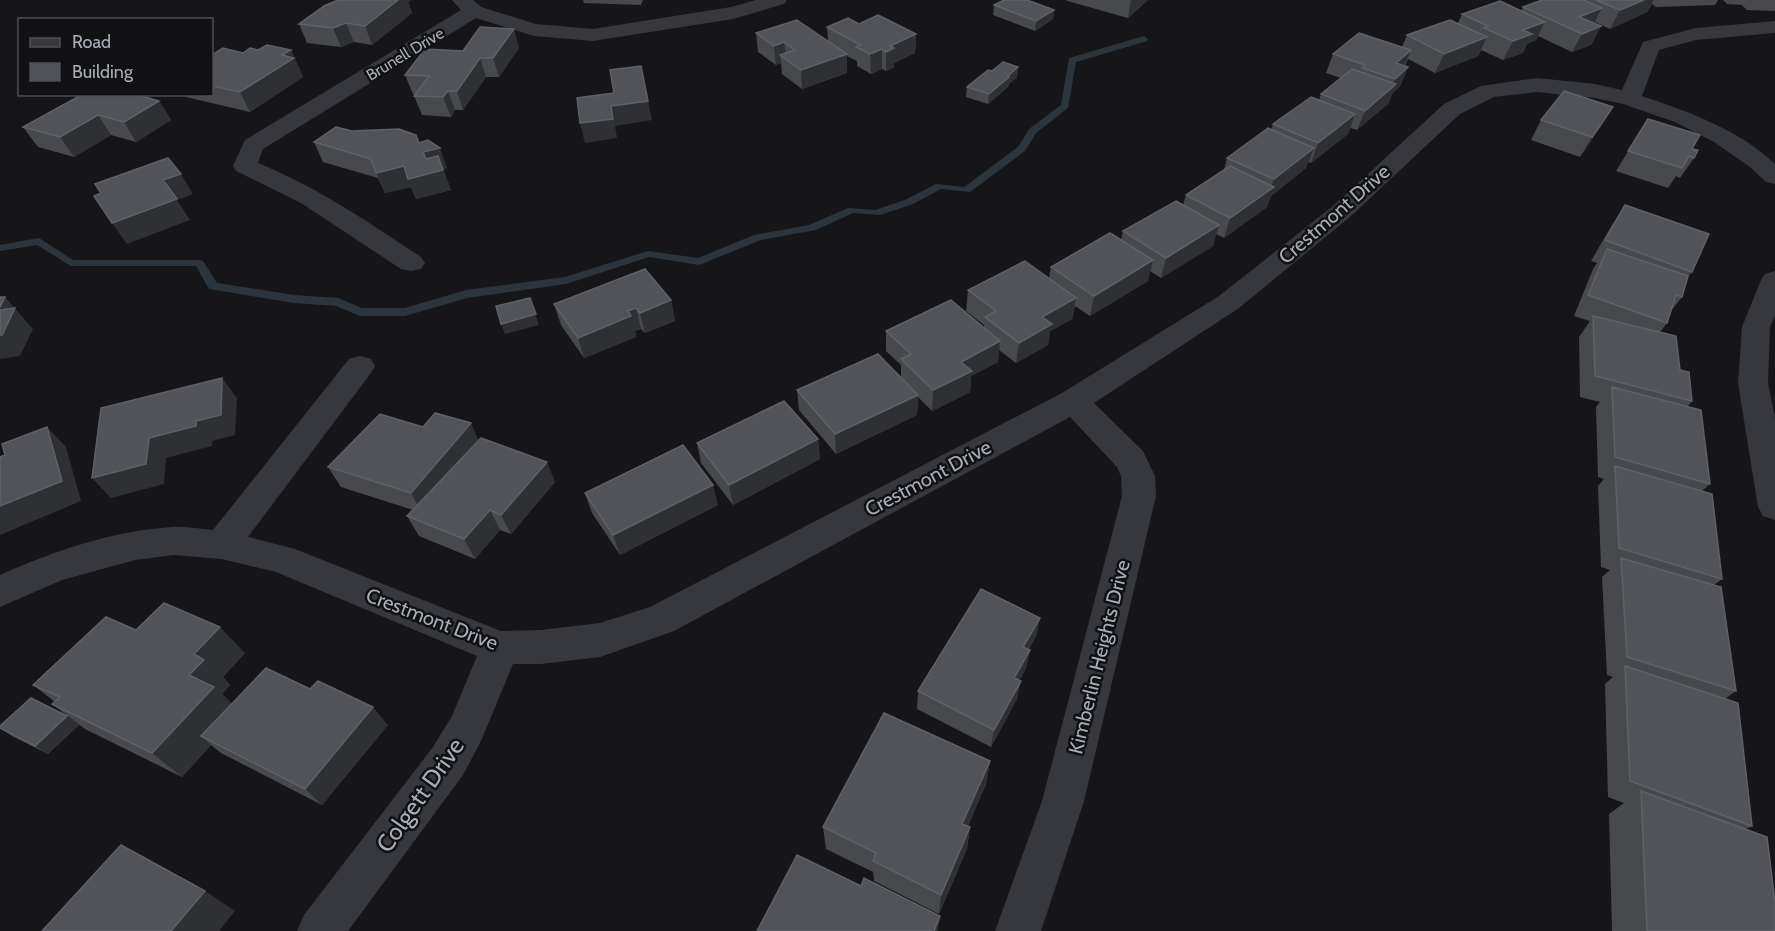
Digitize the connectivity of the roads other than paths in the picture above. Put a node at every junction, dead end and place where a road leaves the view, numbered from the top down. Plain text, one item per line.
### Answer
1 (777, 0) edge
2 (468, 6) edge
3 (1775, 27) edge
4 (1630, 99) junction
5 (1775, 177) edge
6 (411, 262) dead end
7 (1775, 280) edge
8 (360, 366) dead end
9 (1073, 401) junction
10 (1775, 507) edge
11 (222, 545) junction
12 (0, 592) edge
13 (500, 648) junction
14 (320, 931) edge
15 (1018, 931) edge

1 - 2 street, Brunell Drive
2 - 6 street, Brunell Drive
3 - 4 street
4 - 5 street, Crestmont Drive
4 - 9 street, Crestmont Drive
7 - 10 street
8 - 11 street
9 - 13 street, Crestmont Drive
9 - 15 street, Kimberlin Heights Drive
11 - 12 street, Crestmont Drive
11 - 13 street, Crestmont Drive
13 - 14 street, Colgett Drive

